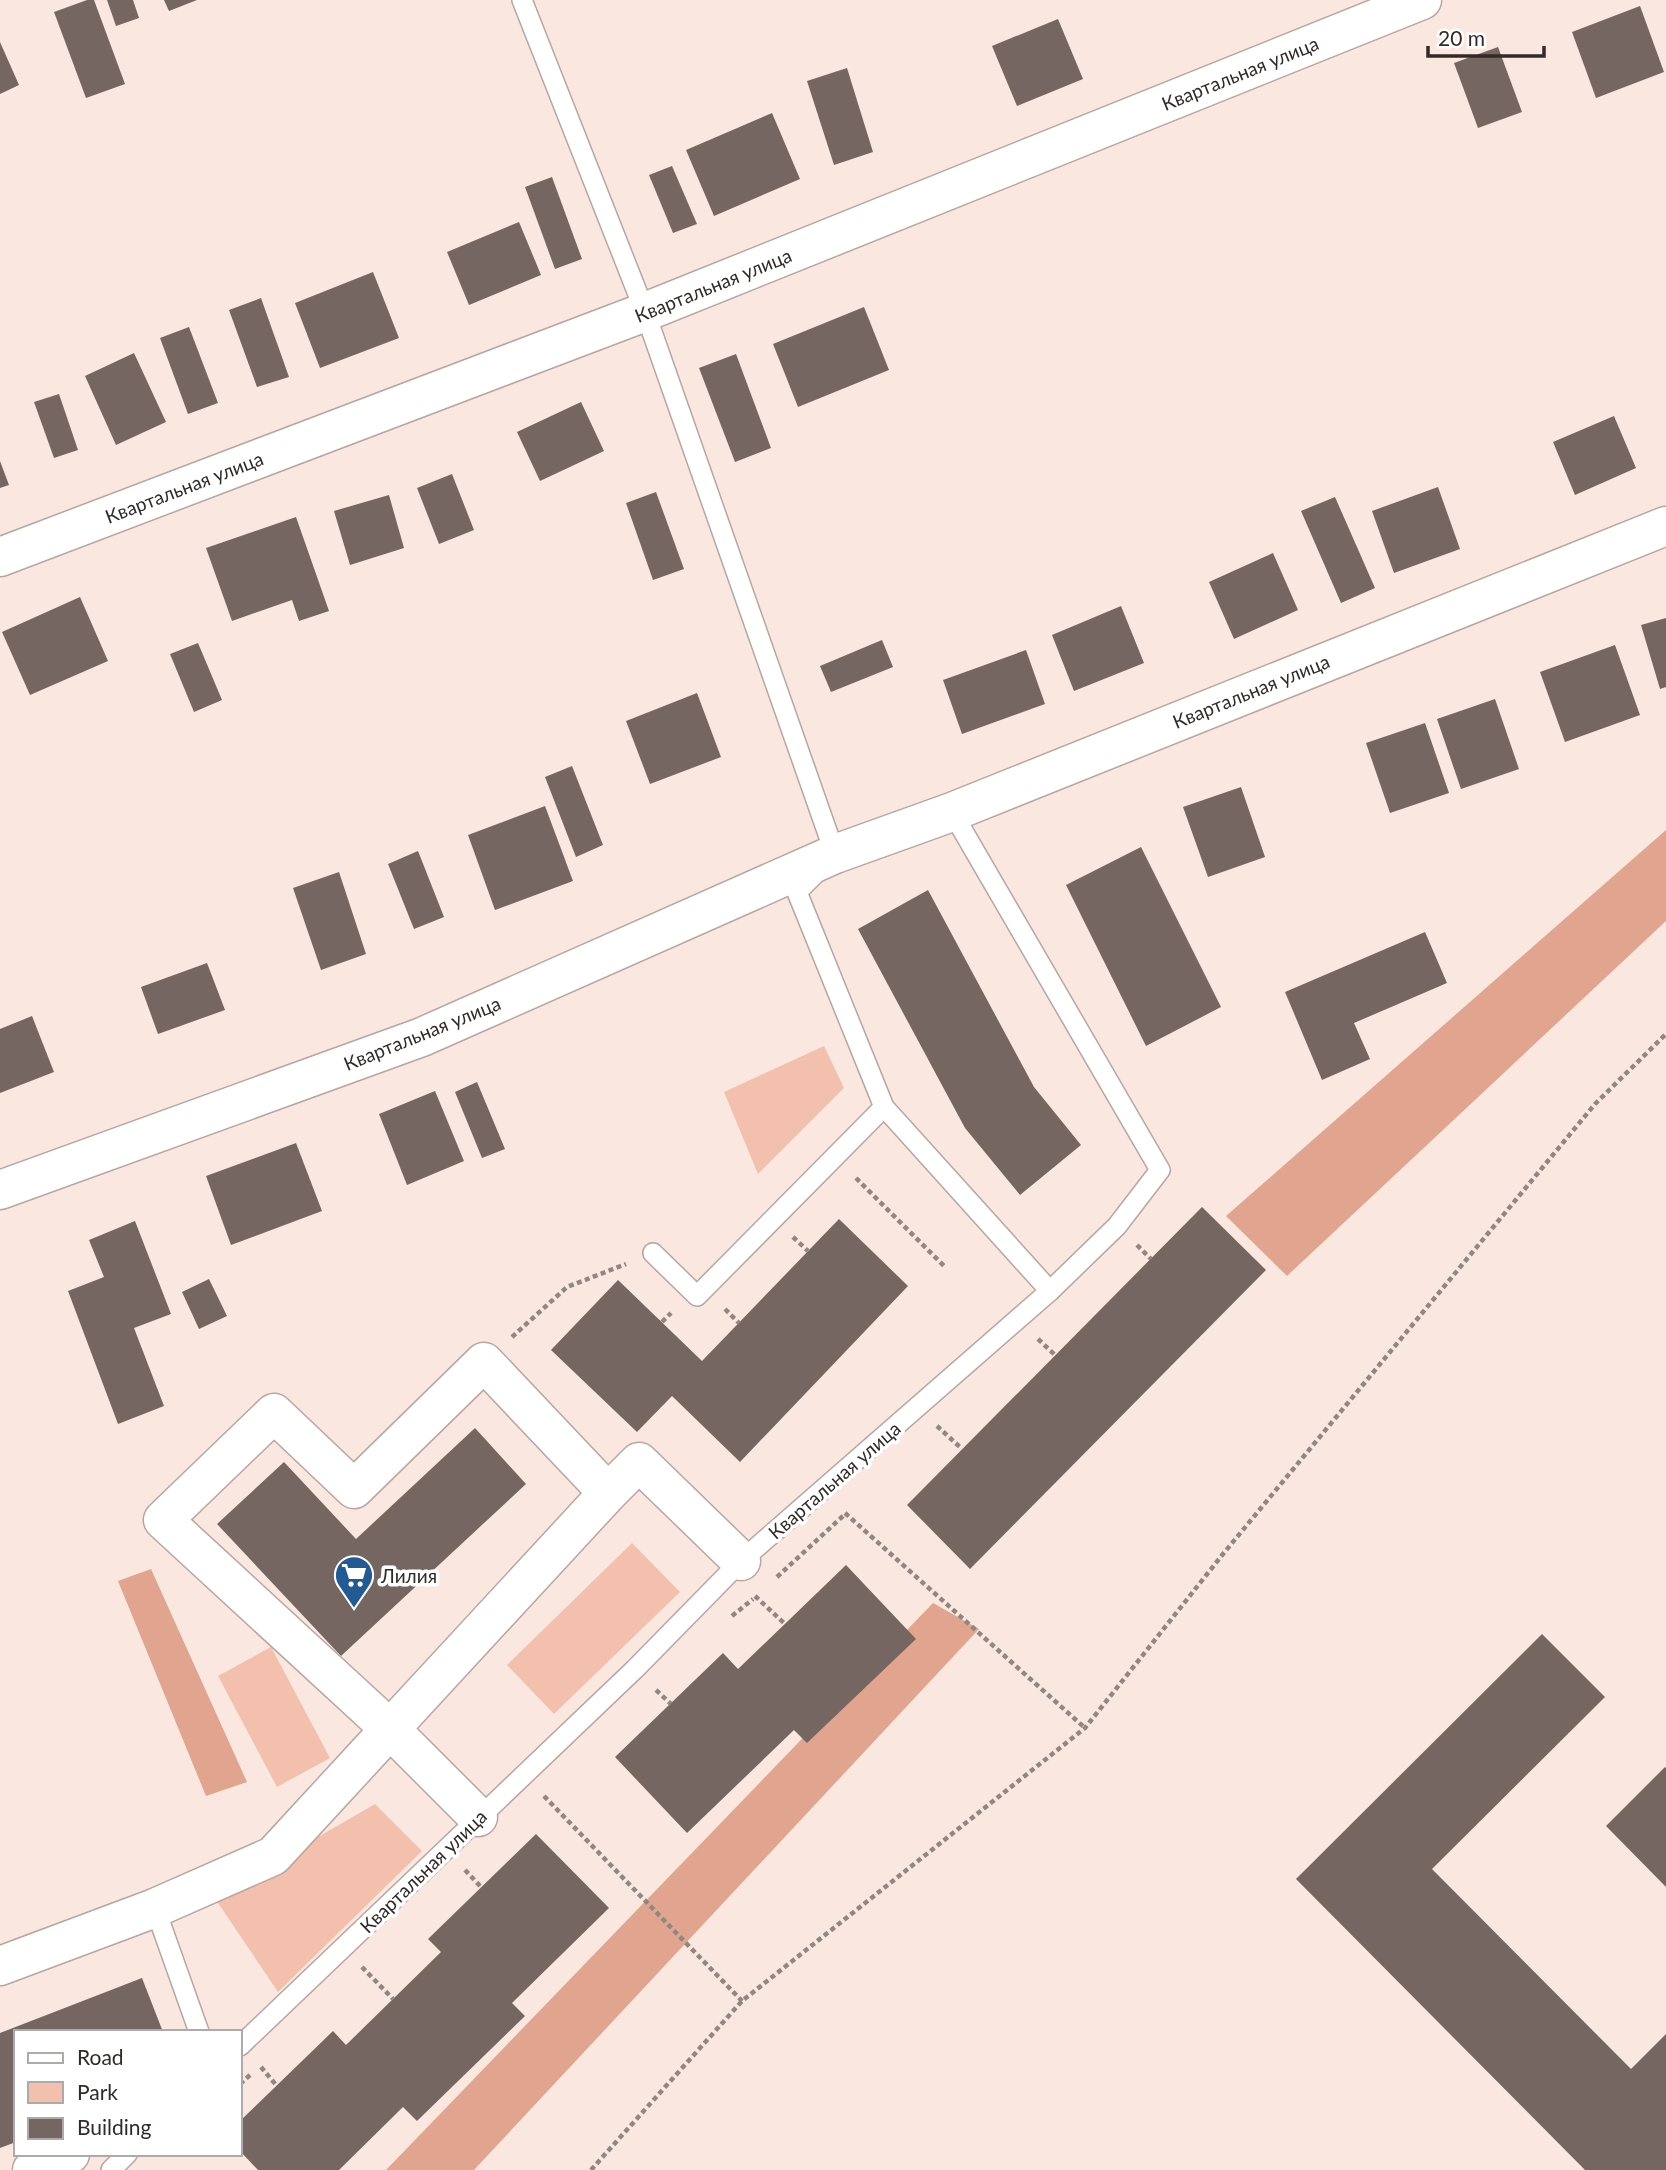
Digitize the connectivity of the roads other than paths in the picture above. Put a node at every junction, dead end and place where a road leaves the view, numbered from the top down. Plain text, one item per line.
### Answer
1 (522, 0) edge
2 (1422, 0) edge
3 (645, 312) junction
4 (1666, 526) edge
5 (0, 558) edge
6 (952, 812) junction
7 (835, 854) junction
8 (884, 1107) junction
9 (0, 1190) edge
10 (653, 1253) road end
11 (1050, 1292) junction
12 (608, 1493) junction
13 (741, 1561) junction
14 (390, 1729) junction
15 (478, 1818) junction
16 (155, 1908) junction
17 (0, 1966) edge
18 (198, 2030) edge
19 (242, 2044) edge
20 (65, 2156) edge
21 (126, 2156) edge
22 (32, 2170) edge
23 (111, 2170) edge

1 - 3 lane
2 - 3 street, Квартальная улица
3 - 5 street, Квартальная улица
3 - 7 lane
4 - 6 street, Квартальная улица
6 - 7 street, Квартальная улица
6 - 11 lane
7 - 8 lane, Квартальная улица
7 - 9 street, Квартальная улица
8 - 10 lane
8 - 11 lane, Квартальная улица
11 - 13 lane, Квартальная улица
12 - 13 street
12 - 14 street
12 - 14 street
13 - 15 lane, Квартальная улица
14 - 15 street
14 - 16 street
15 - 19 lane, Квартальная улица
16 - 17 street
16 - 18 lane
20 - 22 street
21 - 23 lane

